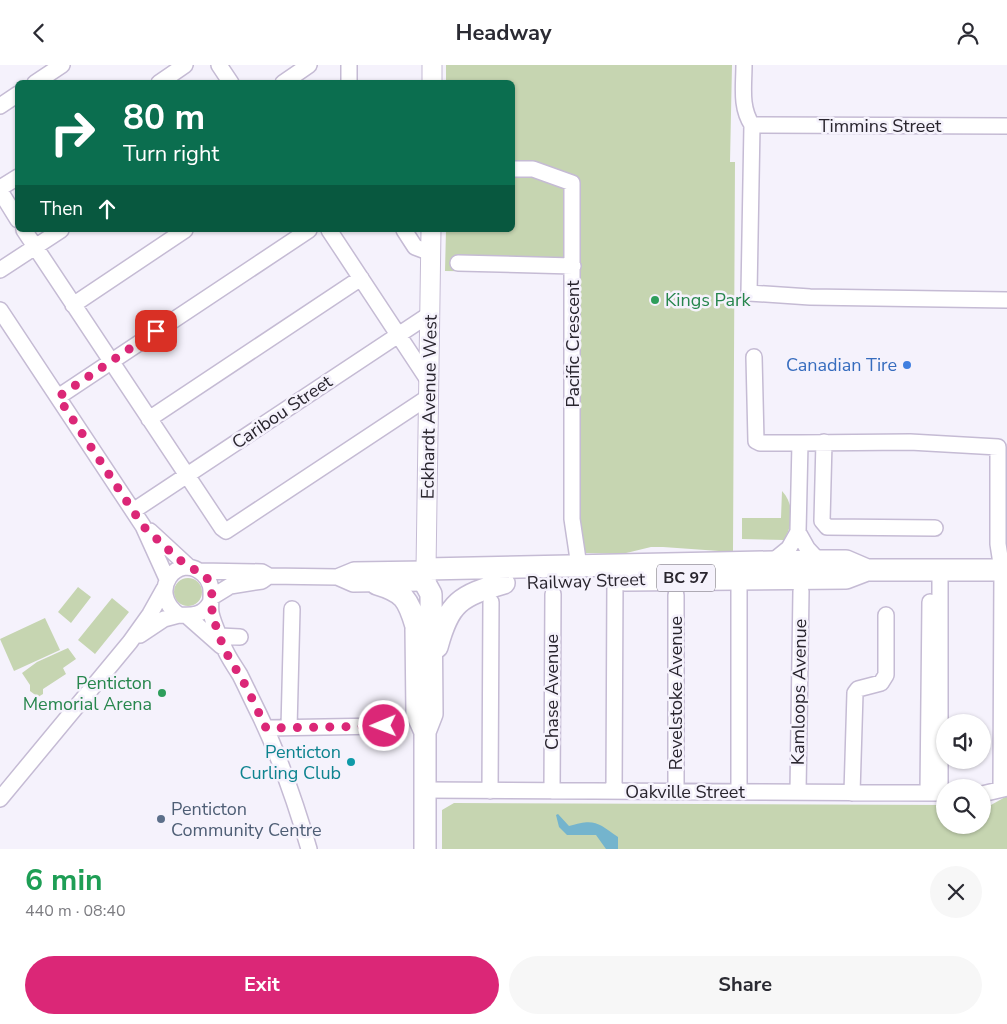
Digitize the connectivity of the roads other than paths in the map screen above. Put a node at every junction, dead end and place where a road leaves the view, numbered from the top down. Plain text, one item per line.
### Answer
1 (62, 65) edge
2 (186, 65) edge
3 (220, 65) edge
4 (349, 65) edge
5 (432, 65) edge
6 (744, 65) edge
7 (302, 71) edge
8 (40, 80) edge
9 (164, 80) edge
10 (229, 80) edge
11 (288, 80) edge
12 (349, 80) edge
13 (432, 80) edge
14 (15, 97) edge
15 (0, 106) edge
16 (752, 125) junction
17 (1007, 126) edge
18 (515, 169) edge
19 (15, 179) edge
20 (0, 190) edge
21 (15, 214) edge
22 (25, 232) edge
23 (57, 232) edge
24 (182, 232) edge
25 (306, 232) edge
26 (330, 232) edge
27 (405, 232) edge
28 (431, 232) edge
29 (35, 247) junction
30 (431, 253) junction
31 (458, 263) dead end
32 (573, 266) junction
33 (0, 270) edge
34 (361, 278) junction
35 (1007, 300) edge
36 (73, 305) junction
37 (0, 310) edge
38 (430, 314) junction
39 (399, 335) junction
40 (754, 357) dead end
41 (111, 361) junction
42 (430, 389) junction
43 (58, 397) junction
44 (149, 419) junction
45 (824, 442) junction
46 (800, 443) junction
47 (187, 475) junction
48 (133, 511) junction
49 (143, 526) junction
50 (935, 528) dead end
51 (798, 532) junction
52 (773, 561) junction
53 (818, 561) junction
54 (579, 566) junction
55 (194, 569) junction
56 (867, 570) junction
57 (940, 570) junction
58 (1004, 570) edge
59 (426, 576) junction
60 (268, 577) junction
61 (337, 577) junction
62 (739, 578) junction
63 (615, 580) junction
64 (377, 583) junction
65 (504, 583) junction
66 (166, 584) junction
67 (801, 591) dead end
68 (553, 594) dead end
69 (676, 595) dead end
70 (211, 600) junction
71 (491, 602) dead end
72 (930, 602) dead end
73 (292, 609) dead end
74 (183, 615) junction
75 (886, 615) dead end
76 (416, 626) junction
77 (240, 637) dead end
78 (130, 642) junction
79 (222, 643) junction
80 (431, 669) junction
81 (384, 726) dead end
82 (266, 728) junction
83 (289, 728) junction
84 (425, 732) junction
85 (937, 779) edge
86 (938, 779) edge
87 (1004, 788) edge
88 (425, 790) junction
89 (490, 791) junction
90 (552, 791) junction
91 (614, 791) junction
92 (991, 791) edge
93 (676, 792) junction
94 (739, 792) junction
95 (798, 792) junction
96 (852, 793) junction
97 (936, 793) edge
98 (0, 799) edge
99 (309, 849) edge
100 (425, 849) edge

1 - 8 street
2 - 9 street
3 - 10 street
4 - 12 street
5 - 13 main road
6 - 16 street
7 - 11 street
14 - 15 street
16 - 17 street, Timmins Street
16 - 35 street
18 - 32 street, Pacific Crescent
19 - 20 street
20 - 21 street
22 - 29 street
23 - 29 street
24 - 36 street
25 - 41 street
26 - 34 street
27 - 30 street
28 - 30 main road, Eckhardt Avenue West
29 - 33 street
29 - 36 street
30 - 38 main road, Eckhardt Avenue West
31 - 32 street
32 - 54 street, Pacific Crescent
34 - 39 street
34 - 44 street
36 - 41 street
37 - 43 street
38 - 39 street, Caribou Street
38 - 42 main road, Eckhardt Avenue West
39 - 42 street
39 - 47 street, Caribou Street
40 - 46 street
41 - 43 street
41 - 44 street
42 - 47 street
42 - 59 main road, Eckhardt Avenue West
43 - 48 street
44 - 47 street
45 - 46 street
45 - 50 street
45 - 58 street
46 - 51 street
47 - 48 street, Caribou Street
48 - 49 street
49 - 55 street
49 - 66 street
51 - 52 street
51 - 53 street
52 - 53 highway, Railway Street / BC 97
52 - 54 highway, Railway Street / BC 97
53 - 56 highway, Railway Street / BC 97
54 - 59 highway, Railway Street / BC 97
55 - 60 street
55 - 66 street
55 - 70 street
56 - 57 highway, Railway Street / BC 97
56 - 62 highway, Railway Street / BC 97
57 - 58 highway, Railway Street / BC 97
57 - 86 street
58 - 87 street
59 - 61 street
59 - 64 street
59 - 65 highway, Railway Street / BC 97
59 - 76 highway, Eckhardt Avenue West
59 - 80 highway, Eckhardt Avenue West
60 - 61 street
60 - 70 street
61 - 64 street
62 - 63 highway, Railway Street / BC 97
62 - 94 street
63 - 65 highway, Railway Street / BC 97
63 - 91 street
64 - 76 highway
65 - 80 highway
66 - 74 street
66 - 78 street
67 - 95 street, Kamloops Avenue
68 - 90 street, Chase Avenue
69 - 93 street, Revelstoke Avenue
70 - 74 street
70 - 79 street
71 - 89 street
72 - 85 street
73 - 83 street
74 - 78 street
74 - 79 street
75 - 96 street
76 - 84 highway, Eckhardt Avenue West
77 - 79 street
78 - 98 street
79 - 82 street
80 - 84 highway, Eckhardt Avenue West
81 - 83 street
82 - 83 street
82 - 99 street
84 - 88 highway, Eckhardt Avenue West
87 - 92 street
88 - 89 street, Oakville Street
88 - 100 highway, Eckhardt Avenue West
89 - 90 street, Oakville Street
90 - 91 street, Oakville Street
91 - 93 street, Oakville Street
93 - 94 street, Oakville Street
94 - 95 street, Oakville Street
95 - 96 street, Oakville Street
96 - 97 street, Oakville Street

